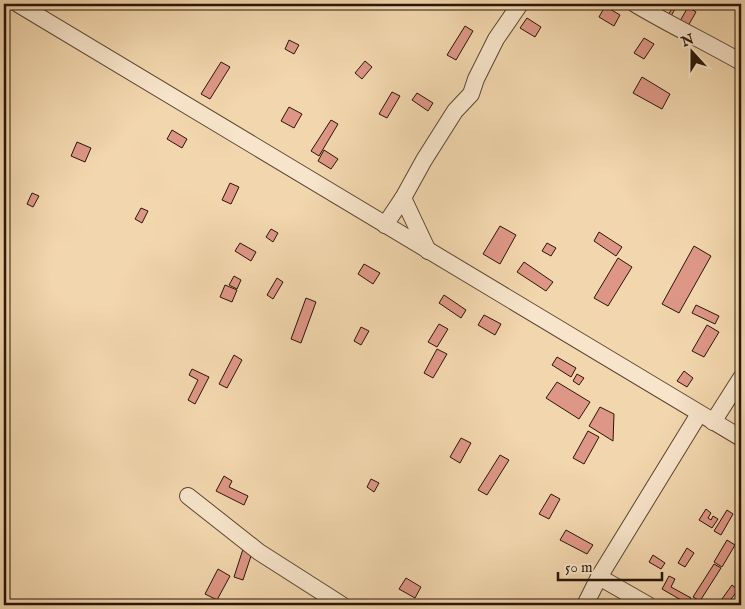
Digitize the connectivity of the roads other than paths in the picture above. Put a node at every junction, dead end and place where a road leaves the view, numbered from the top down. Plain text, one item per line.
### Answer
1 (18, 4) edge
2 (520, 4) edge
3 (635, 4) edge
4 (741, 62) edge
5 (403, 198) junction
6 (385, 225) junction
7 (428, 251) junction
8 (741, 378) edge
9 (706, 418) junction
10 (741, 438) edge
11 (188, 496) dead end
12 (599, 577) junction
13 (342, 605) edge
14 (585, 605) edge
15 (648, 605) edge

1 - 6 street
2 - 5 street
3 - 4 street
5 - 6 street
5 - 7 street
6 - 7 street
7 - 9 street
8 - 9 street
9 - 10 street
9 - 12 street
11 - 13 street
12 - 14 street
12 - 15 street

